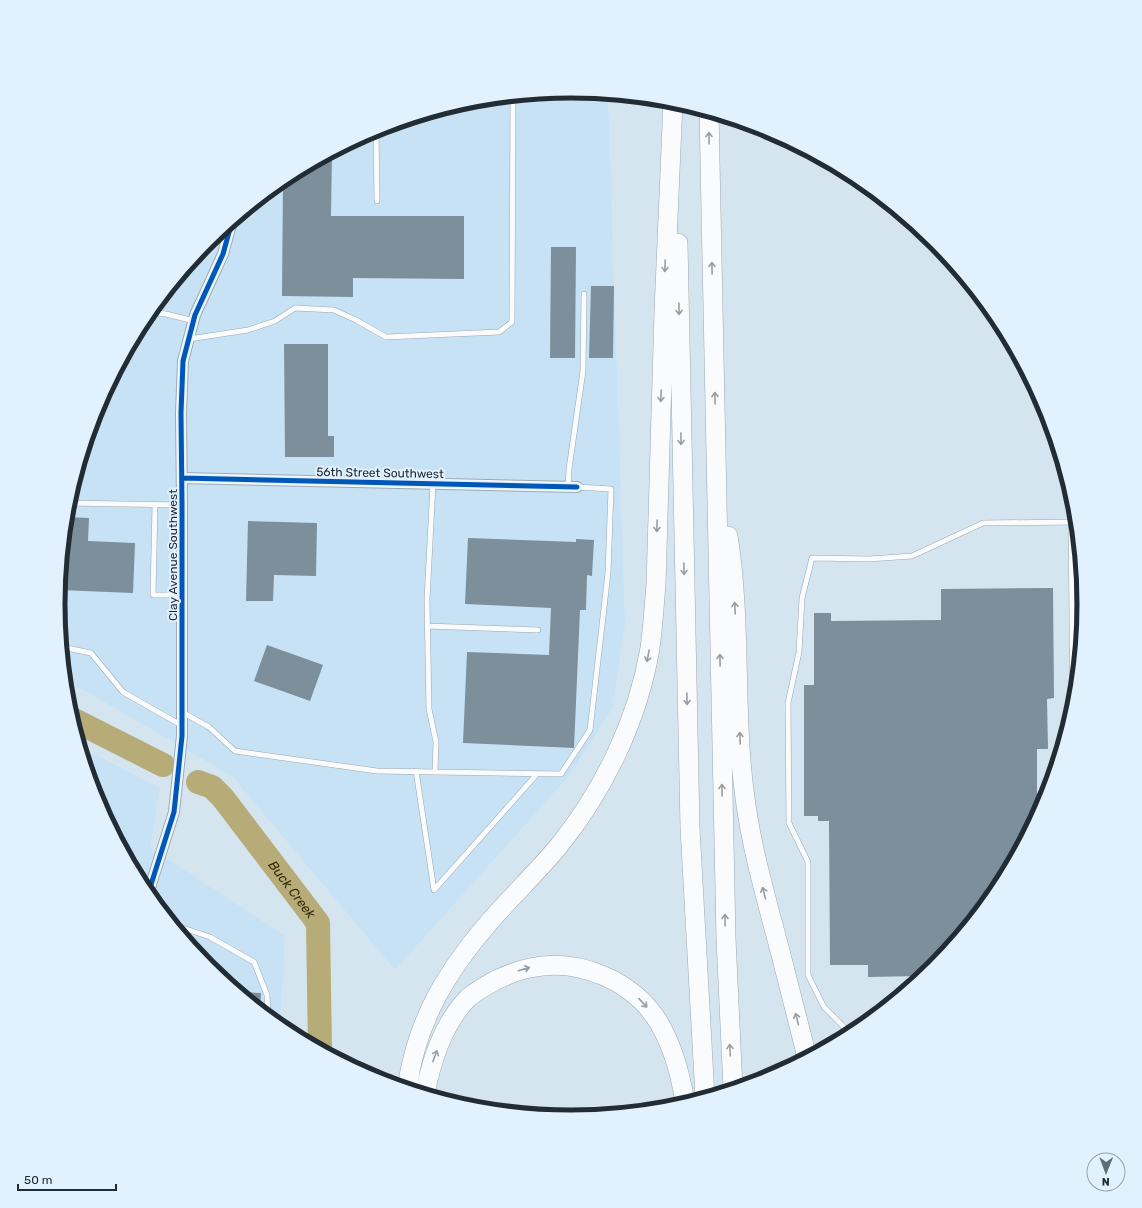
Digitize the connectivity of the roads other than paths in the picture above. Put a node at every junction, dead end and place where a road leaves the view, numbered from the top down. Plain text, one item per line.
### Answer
1 (513, 101) edge
2 (674, 109) edge
3 (674, 109) edge
4 (709, 117) edge
5 (376, 137) edge
6 (378, 201) dead end
7 (230, 231) edge
8 (584, 294) dead end
9 (157, 313) edge
10 (194, 321) junction
11 (189, 339) junction
12 (716, 465) junction
13 (182, 478) junction
14 (433, 484) junction
15 (572, 487) junction
16 (75, 503) edge
17 (155, 505) junction
18 (182, 505) junction
19 (1070, 522) edge
20 (1074, 549) edge
21 (183, 595) junction
22 (427, 626) junction
23 (538, 630) dead end
24 (67, 648) edge
25 (1074, 659) edge
26 (182, 712) junction
27 (182, 725) junction
28 (416, 771) junction
29 (435, 772) junction
30 (537, 774) junction
31 (151, 886) edge
32 (183, 928) edge
33 (268, 1008) edge
34 (846, 1029) edge
35 (806, 1052) edge
36 (408, 1083) edge
37 (732, 1084) edge
38 (426, 1089) edge
39 (705, 1092) edge
40 (684, 1097) edge

1 - 11 lane
2 -> 36 highway
3 -> 39 highway
12 -> 4 highway
5 - 6 lane
7 - 10 street, Clay Avenue Southwest
8 - 15 lane
9 - 10 lane
10 - 11 street, Clay Avenue Southwest
11 - 13 street, Clay Avenue Southwest
35 -> 12 highway
37 -> 12 highway
13 - 14 street, 56th Street Southwest
13 - 18 street, Clay Avenue Southwest
14 - 15 street, 56th Street Southwest
14 - 22 lane
15 - 30 lane
16 - 17 lane
17 - 18 lane
17 - 21 lane
18 - 21 street, Clay Avenue Southwest
19 - 34 lane
20 - 25 lane
21 - 26 street, Clay Avenue Southwest
22 - 23 lane
22 - 29 lane
24 - 27 lane
26 - 27 street, Clay Avenue Southwest
26 - 28 lane
27 - 31 street, Clay Avenue Southwest
28 - 29 lane
28 - 30 lane
29 - 30 lane
32 - 33 lane
38 -> 40 highway

